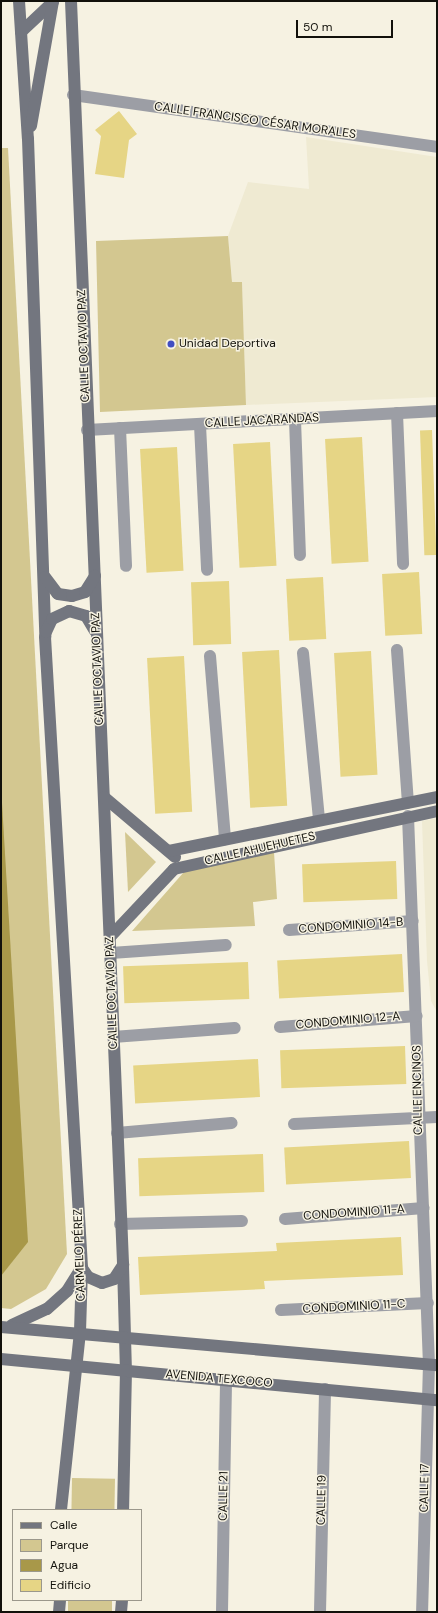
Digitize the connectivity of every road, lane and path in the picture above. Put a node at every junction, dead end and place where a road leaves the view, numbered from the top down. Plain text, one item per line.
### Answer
1 (19, 1) edge
2 (53, 1) edge
3 (70, 5) edge
4 (21, 32) junction
5 (73, 95) junction
6 (28, 139) junction
7 (437, 148) edge
8 (437, 411) edge
9 (397, 413) junction
10 (295, 420) junction
11 (200, 425) junction
12 (120, 428) junction
13 (87, 430) junction
14 (300, 555) dead end
15 (403, 564) dead end
16 (126, 566) dead end
17 (207, 570) dead end
18 (95, 575) junction
19 (45, 577) junction
20 (96, 632) junction
21 (45, 637) junction
22 (397, 650) dead end
23 (303, 653) dead end
24 (210, 656) dead end
25 (104, 797) junction
26 (437, 797) edge
27 (408, 803) junction
28 (437, 811) edge
29 (408, 816) junction
30 (319, 818) junction
31 (225, 839) junction
32 (169, 851) junction
33 (174, 868) junction
34 (413, 921) junction
35 (289, 930) dead end
36 (110, 937) junction
37 (226, 945) dead end
38 (111, 953) junction
39 (417, 1016) junction
40 (280, 1026) dead end
41 (235, 1028) dead end
42 (113, 1036) junction
43 (418, 1118) junction
44 (437, 1118) edge
45 (232, 1123) dead end
46 (294, 1124) dead end
47 (117, 1133) junction
48 (424, 1208) junction
49 (285, 1219) dead end
50 (242, 1221) dead end
51 (120, 1224) junction
52 (123, 1265) junction
53 (82, 1268) junction
54 (428, 1303) junction
55 (281, 1310) dead end
56 (3, 1327) edge
57 (80, 1332) junction
58 (126, 1337) junction
59 (1, 1359) edge
60 (433, 1365) edge
61 (76, 1367) junction
62 (126, 1370) junction
63 (226, 1380) junction
64 (325, 1389) junction
65 (432, 1400) edge
66 (61, 1509) edge
67 (124, 1509) edge
68 (60, 1601) edge
69 (122, 1601) edge
70 (59, 1612) edge
71 (122, 1612) edge
72 (222, 1612) edge
73 (320, 1612) edge
74 (422, 1612) edge

1 - 4 street
2 - 4 street
2 - 6 street
3 - 5 street, CALLE OCTAVIO PAZ
4 - 6 street
5 - 7 street, CALLE FRANCISCO CÉSAR MORALES
5 - 13 street, CALLE OCTAVIO PAZ
6 - 19 street
8 - 9 street, CALLE JACARANDAS
9 - 10 street, CALLE JACARANDAS
9 - 15 street
10 - 11 street, CALLE JACARANDAS
10 - 14 street
11 - 12 street, CALLE JACARANDAS
11 - 17 street
12 - 13 street, CALLE JACARANDAS
12 - 16 street
13 - 18 street, CALLE OCTAVIO PAZ
18 - 19 street
18 - 20 street, CALLE OCTAVIO PAZ
19 - 21 street
20 - 21 street
20 - 25 street, CALLE OCTAVIO PAZ
21 - 53 street, CARMELO PÉREZ
22 - 27 street
23 - 30 street
24 - 31 street
25 - 32 street
25 - 36 street, CALLE OCTAVIO PAZ
26 - 27 street, CALLE AHUEHUETES
27 - 30 street, CALLE AHUEHUETES
28 - 29 street, CALLE AHUEHUETES
29 - 33 street, CALLE AHUEHUETES
29 - 34 street, CALLE ENCINOS
30 - 31 street, CALLE AHUEHUETES
31 - 32 street, CALLE AHUEHUETES
32 - 33 street
33 - 36 street
34 - 35 street, CONDOMINIO 14-B
34 - 39 street, CALLE ENCINOS
36 - 38 street, CALLE OCTAVIO PAZ
37 - 38 street
38 - 42 street, CALLE OCTAVIO PAZ
39 - 40 street, CONDOMINIO 12-A
39 - 43 street, CALLE ENCINOS
41 - 42 street
42 - 47 street, CALLE OCTAVIO PAZ
43 - 44 street
43 - 46 street
43 - 48 street, CALLE ENCINOS
45 - 47 street
47 - 51 street, CALLE OCTAVIO PAZ
48 - 49 street, CONDOMINIO 11-A
48 - 54 street, CALLE ENCINOS
50 - 51 street
51 - 52 street, CALLE OCTAVIO PAZ
52 - 53 street
52 - 58 street, CALLE OCTAVIO PAZ
53 - 56 street
53 - 57 street, CARMELO PÉREZ
54 - 55 street, CONDOMINIO 11-C
54 - 60 street, CALLE ENCINOS
56 - 57 street
57 - 58 street
57 - 61 street, CARMELO PÉREZ
58 - 60 street
58 - 62 street
59 - 61 street, AVENIDA TEXCOCO
60 - 65 street, CALLE 17
61 - 62 street, AVENIDA TEXCOCO
61 - 66 street, CARMELO PÉREZ
62 - 63 street, AVENIDA TEXCOCO
62 - 67 street
63 - 64 street, AVENIDA TEXCOCO
63 - 72 street, CALLE 21
64 - 65 street, AVENIDA TEXCOCO
64 - 73 street, CALLE 19
65 - 74 street, CALLE 17
68 - 70 street
69 - 71 street

